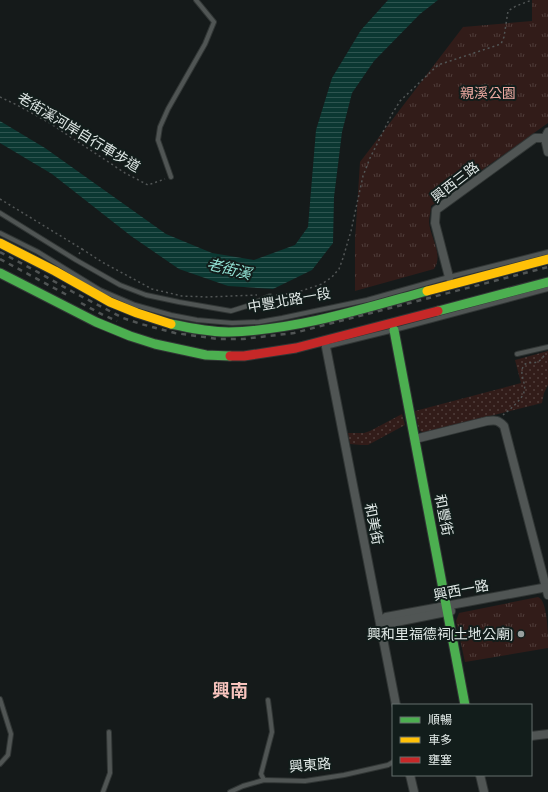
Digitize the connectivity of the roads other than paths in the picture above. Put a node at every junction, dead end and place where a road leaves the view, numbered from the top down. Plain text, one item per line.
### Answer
1 (196, 0) edge
2 (547, 136) edge
3 (548, 152) edge
4 (171, 177) road end
5 (0, 213) edge
6 (0, 233) edge
7 (0, 243) edge
8 (548, 252) edge
9 (548, 259) edge
10 (0, 272) edge
11 (449, 277) junction
12 (548, 282) edge
13 (548, 289) edge
14 (270, 296) road end
15 (394, 330) junction
16 (548, 346) edge
17 (326, 347) junction
18 (296, 348) junction
19 (517, 354) dead end
20 (415, 439) junction
21 (548, 591) edge
22 (447, 609) junction
23 (380, 621) junction
24 (0, 699) edge
25 (268, 700) dead end
26 (396, 704) edge
27 (465, 704) edge
28 (109, 732) dead end
29 (548, 734) edge
30 (532, 736) edge
31 (392, 763) edge
32 (0, 764) edge
33 (410, 776) edge
34 (480, 776) edge
35 (264, 780) junction
36 (103, 792) edge
37 (230, 792) edge
38 (414, 792) edge
39 (484, 792) edge

1 - 4 lane
2 - 3 street
2 - 11 street, 興西三路
5 - 14 lane
6 - 11 lane, 中豐北路一段
7 - 9 main road, 中豐北路一段
8 - 11 lane, 中豐北路一段
10 - 18 main road
12 - 18 main road
13 - 15 lane
15 - 17 lane
15 - 20 main road, 和豐街
16 - 19 lane
17 - 18 lane
17 - 23 street, 和美街
20 - 21 street
20 - 22 main road, 和豐街
21 - 22 street, 興西一路
22 - 23 street, 興西一路
22 - 27 main road, 和豐街
23 - 26 street, 和美街
24 - 32 lane
25 - 35 lane
28 - 36 lane
29 - 30 street
31 - 35 lane, 興東路
33 - 38 street
34 - 39 street
35 - 37 lane, 興東路

